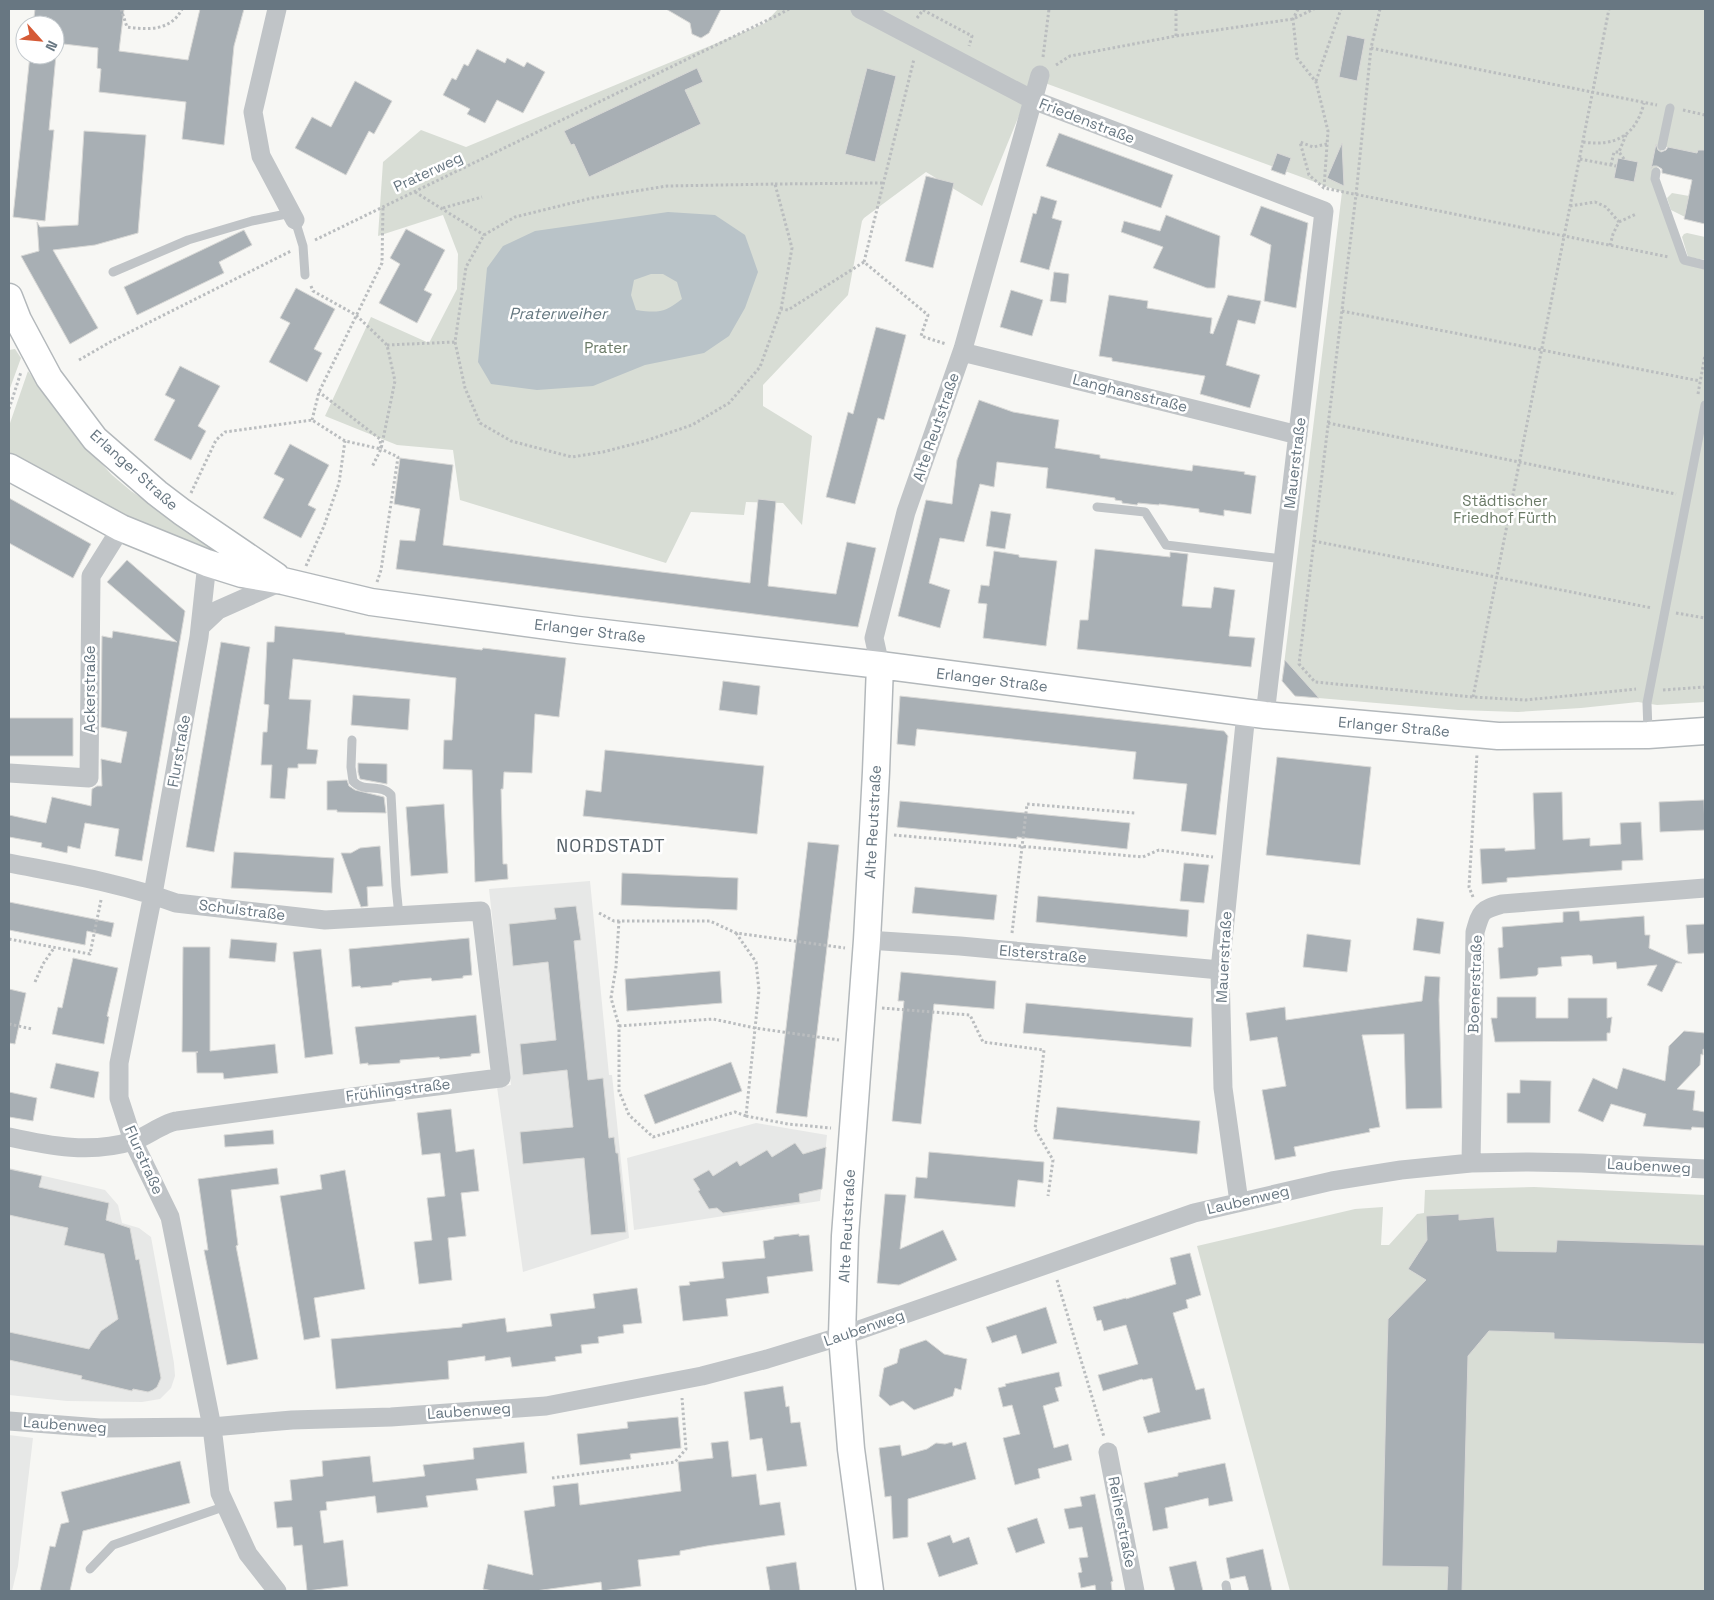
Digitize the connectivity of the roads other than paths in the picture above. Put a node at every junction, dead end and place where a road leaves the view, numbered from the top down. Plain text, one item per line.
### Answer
1 (277, 9) edge
2 (860, 9) edge
3 (1040, 75) road end
4 (1033, 100) junction
5 (1670, 108) road end
6 (1662, 146) dead end
7 (1656, 172) dead end
8 (1324, 211) joint
9 (293, 217) junction
10 (1705, 265) edge
11 (113, 272) dead end
12 (305, 275) dead end
13 (9, 297) edge
14 (962, 350) junction
15 (1705, 405) edge
16 (1298, 435) junction
17 (9, 466) edge
18 (1097, 507) dead end
19 (122, 528) junction
20 (1283, 558) junction
21 (207, 563) junction
22 (290, 583) junction
23 (201, 626) junction
24 (880, 665) junction
25 (1255, 714) junction
26 (1705, 731) edge
27 (1648, 735) junction
28 (352, 740) dead end
29 (9, 772) edge
30 (9, 863) edge
31 (1705, 888) edge
32 (152, 894) junction
33 (480, 911) joint
34 (399, 916) junction
35 (866, 945) junction
36 (1220, 970) junction
37 (9, 1137) edge
38 (133, 1141) junction
39 (1471, 1163) junction
40 (1705, 1169) edge
41 (1239, 1202) junction
42 (842, 1336) junction
43 (9, 1421) edge
44 (212, 1427) junction
45 (1108, 1452) road end
46 (226, 1506) junction
47 (90, 1569) dead end
48 (277, 1591) edge
49 (870, 1591) edge
50 (1135, 1591) edge

1 - 9 street
2 - 4 street, Friedenstraße
3 - 4 street, Alte Reutstraße
4 - 8 street, Friedenstraße
4 - 14 street, Alte Reutstraße
5 - 6 lane
7 - 10 lane
8 - 16 street, Mauerstraße
9 - 11 lane
9 - 12 lane
13 - 22 main road, Erlanger Straße
14 - 16 street, Langhansstraße
14 - 24 street, Alte Reutstraße
15 - 27 lane
16 - 20 street, Mauerstraße
17 - 19 main road, Erlanger Straße
18 - 20 lane
19 - 21 main road, Erlanger Straße
19 - 29 street, Ackerstraße
20 - 25 street, Mauerstraße
21 - 22 main road, Erlanger Straße
21 - 23 street, Flurstraße
22 - 23 street
22 - 24 main road, Erlanger Straße
23 - 32 street, Flurstraße
24 - 25 main road, Erlanger Straße
24 - 35 main road, Alte Reutstraße
25 - 27 main road, Erlanger Straße
25 - 36 street, Mauerstraße
26 - 27 main road, Erlanger Straße
28 - 34 lane
30 - 32 street, Schulstraße
31 - 39 street, Boenerstraße
32 - 34 street, Schulstraße
32 - 38 street, Flurstraße
33 - 34 street, Schulstraße
33 - 38 street, Frühlingstraße
35 - 36 street, Elsterstraße
35 - 42 main road, Alte Reutstraße
36 - 41 street, Mauerstraße
37 - 38 street
38 - 44 street, Flurstraße
39 - 40 street, Laubenweg
39 - 41 street, Laubenweg
41 - 42 street, Laubenweg
42 - 44 street, Laubenweg
42 - 49 main road, Alte Reutstraße
43 - 44 street, Laubenweg
44 - 46 street, Flurstraße
45 - 50 street, Reiherstraße
46 - 47 lane
46 - 48 street, Flurstraße

